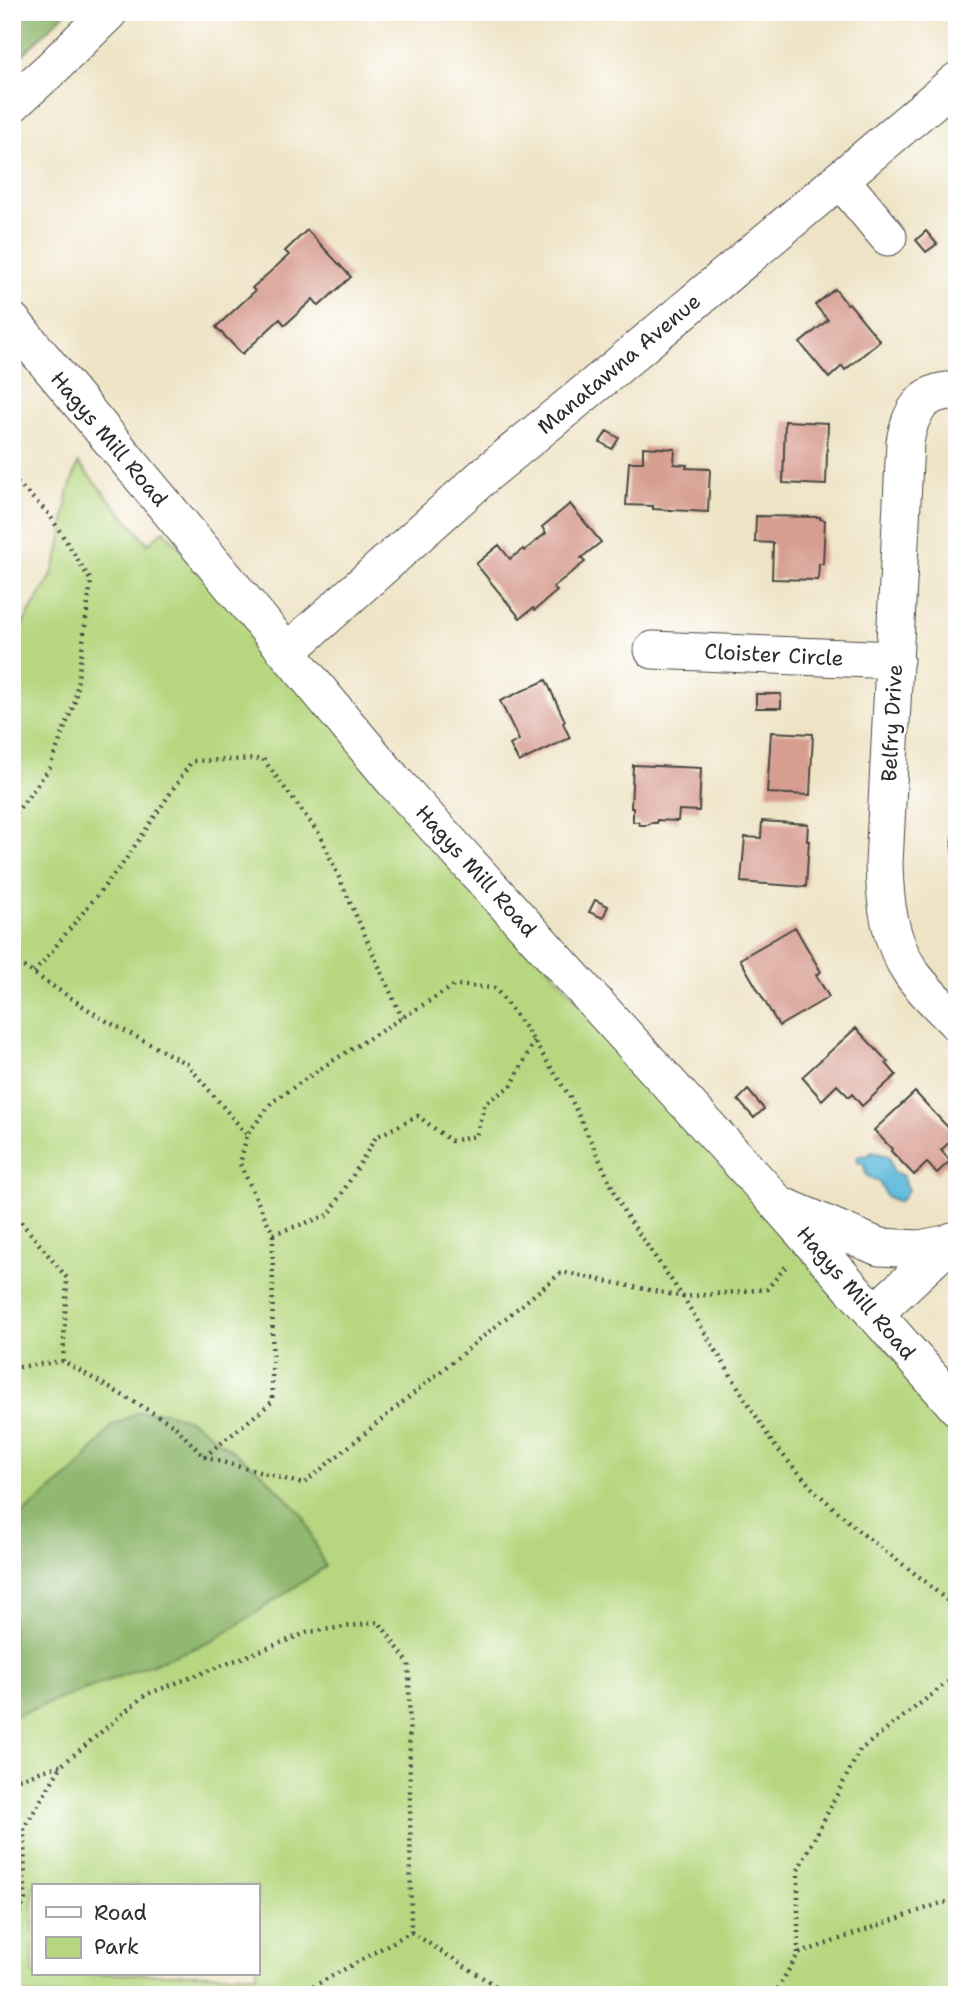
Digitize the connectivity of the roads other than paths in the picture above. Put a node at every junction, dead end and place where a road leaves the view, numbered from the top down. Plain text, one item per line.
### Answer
1 (109, 12) edge
2 (957, 81) edge
3 (12, 104) edge
4 (840, 179) junction
5 (888, 237) dead end
6 (12, 321) edge
7 (957, 391) edge
8 (653, 650) dead end
9 (287, 652) junction
10 (895, 660) junction
11 (957, 1023) edge
12 (776, 1203) junction
13 (953, 1240) edge
14 (874, 1314) junction
15 (957, 1408) edge

1 - 3 street
2 - 4 street, Manatawna Avenue
4 - 5 street
4 - 9 street, Manatawna Avenue
6 - 9 street, Hagys Mill Road
7 - 10 street, Belfry Drive
8 - 10 street, Cloister Circle
9 - 12 street, Hagys Mill Road
10 - 11 street, Belfry Drive
12 - 13 street
12 - 14 street, Hagys Mill Road
13 - 14 street
14 - 15 street, Hagys Mill Road

